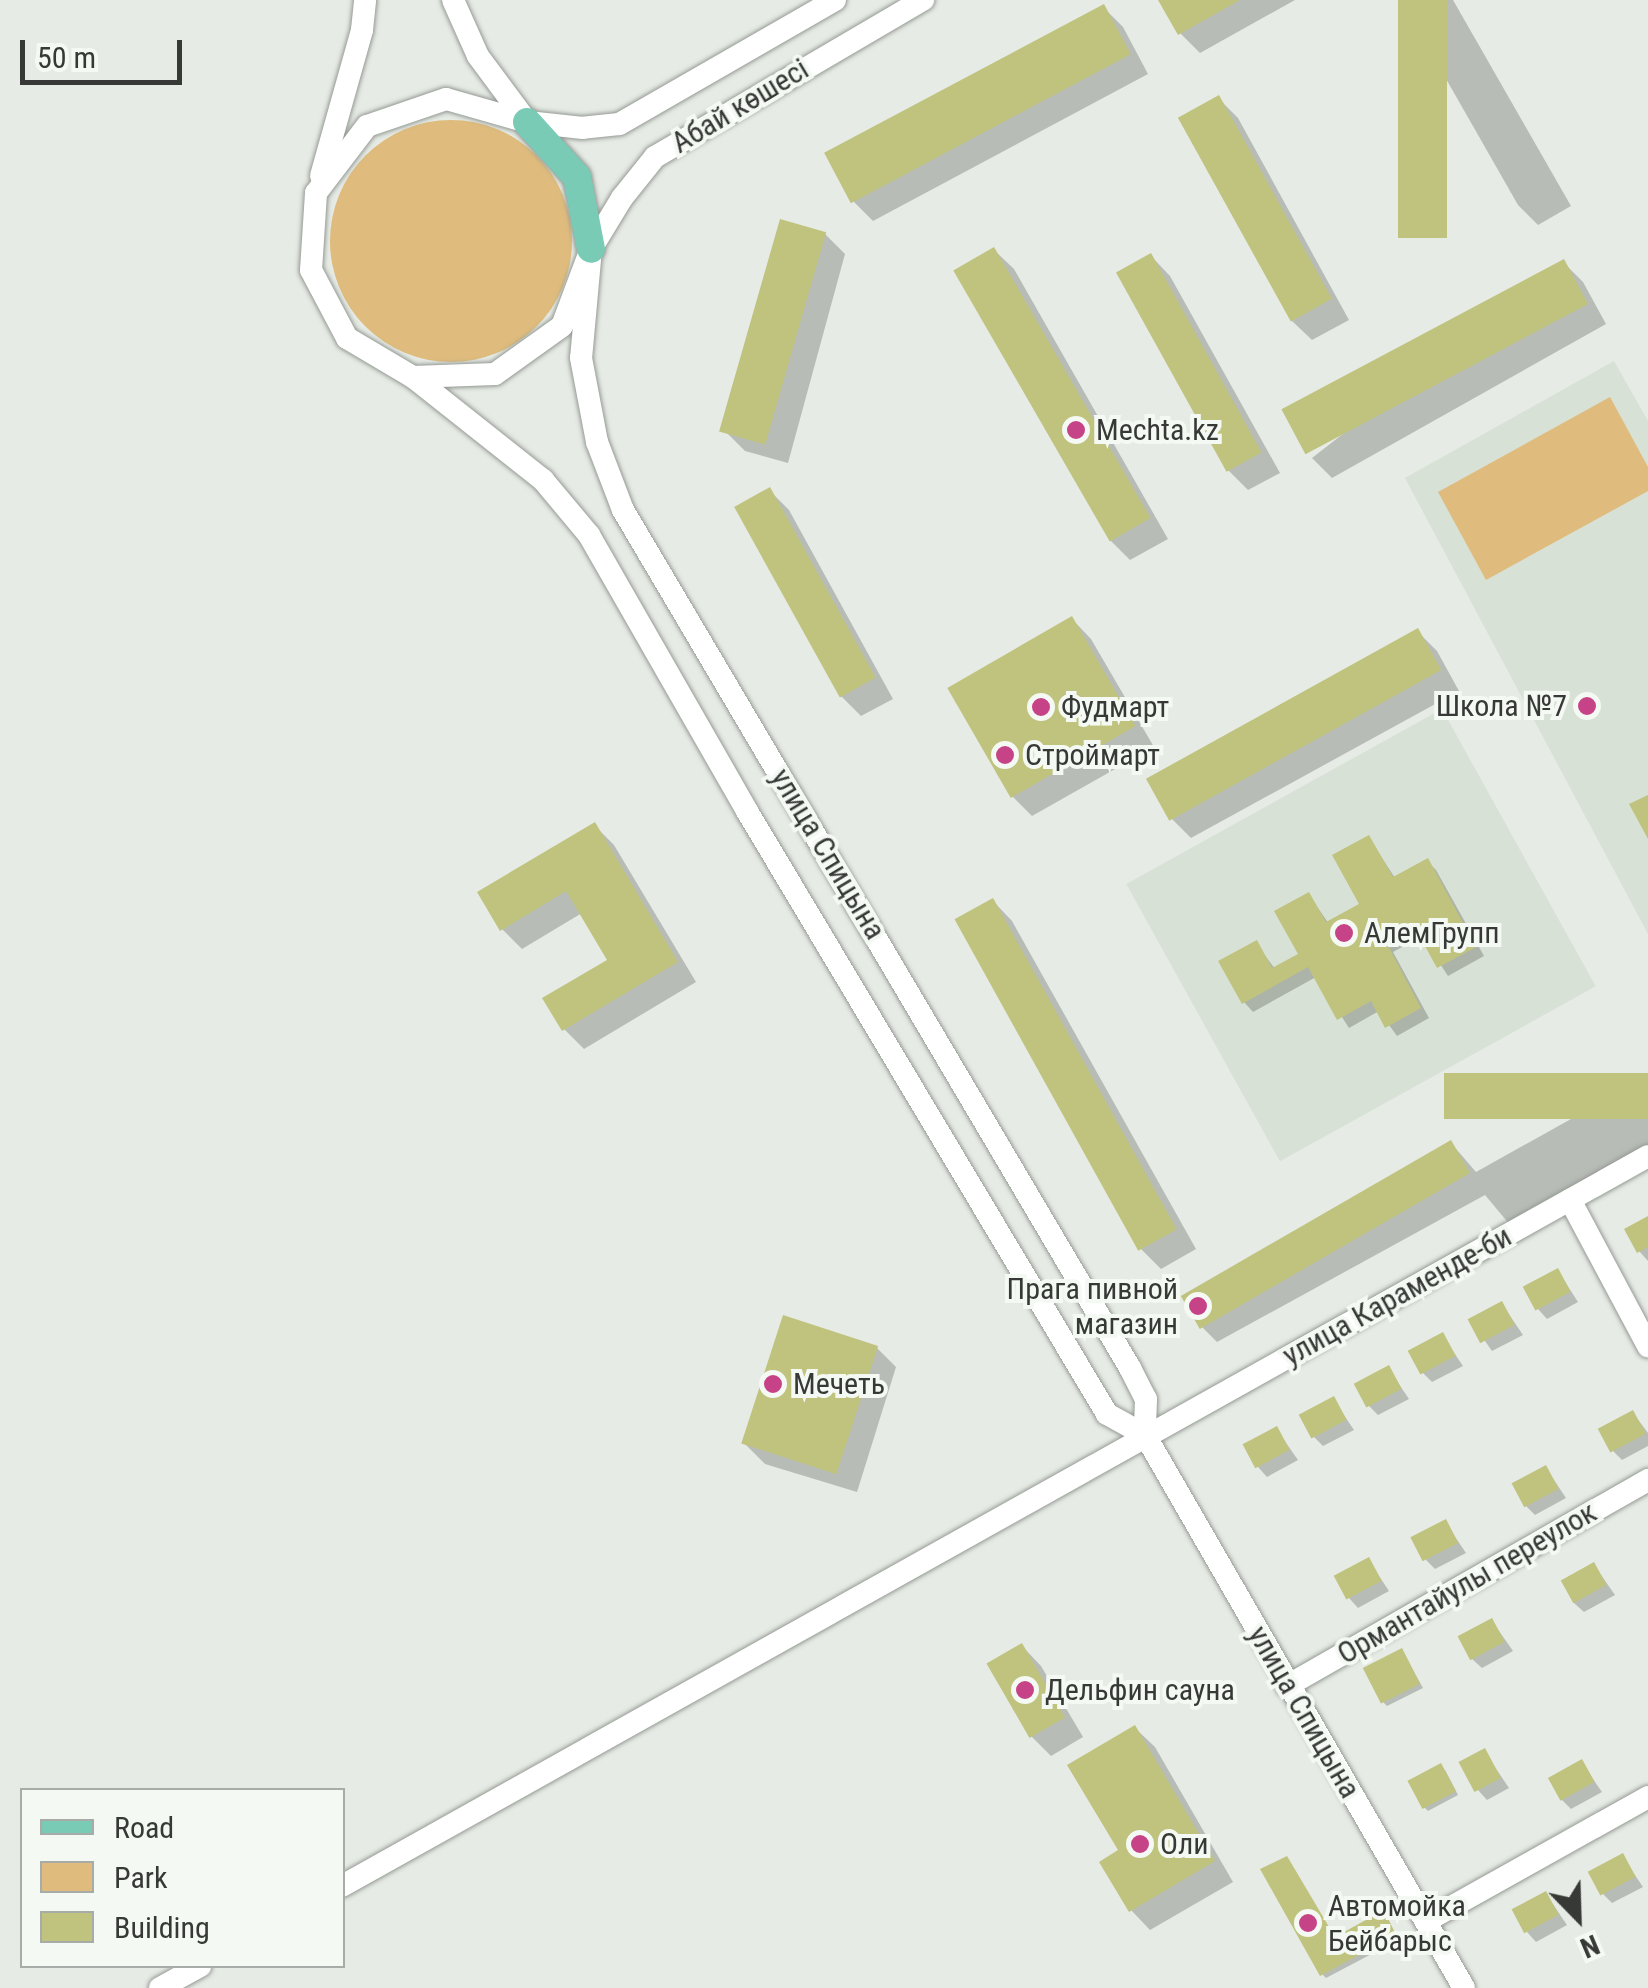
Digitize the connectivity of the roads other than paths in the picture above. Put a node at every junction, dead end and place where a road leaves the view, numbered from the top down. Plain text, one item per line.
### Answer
1 (365, 0) edge
2 (453, 0) edge
3 (835, 0) edge
4 (923, 0) edge
5 (528, 122) junction
6 (316, 194) junction
7 (591, 249) junction
8 (414, 377) junction
9 (1648, 1156) edge
10 (1570, 1200) junction
11 (1648, 1346) edge
12 (1145, 1435) junction
13 (1648, 1480) edge
14 (1286, 1686) junction
15 (1648, 1797) edge
16 (345, 1884) edge
17 (1428, 1920) junction
18 (196, 1968) edge
19 (160, 1988) edge
20 (1464, 1988) edge

1 - 6 street
2 - 5 street
3 - 5 street, Абай көшесі
4 - 7 street, Абай көшесі
5 - 6 street
5 - 7 main road
6 - 8 street
7 - 8 street
7 - 12 street, улица Спицына
8 - 12 street, улица Спицына
9 - 10 street, улица Караменде-би
10 - 11 street
10 - 12 street, улица Караменде-би
12 - 14 street, улица Спицына
12 - 16 street, улица Караменде-би
13 - 14 street, Ормантайулы переулок
14 - 17 street, улица Спицына
15 - 17 street
17 - 20 street, улица Спицына
18 - 19 street

